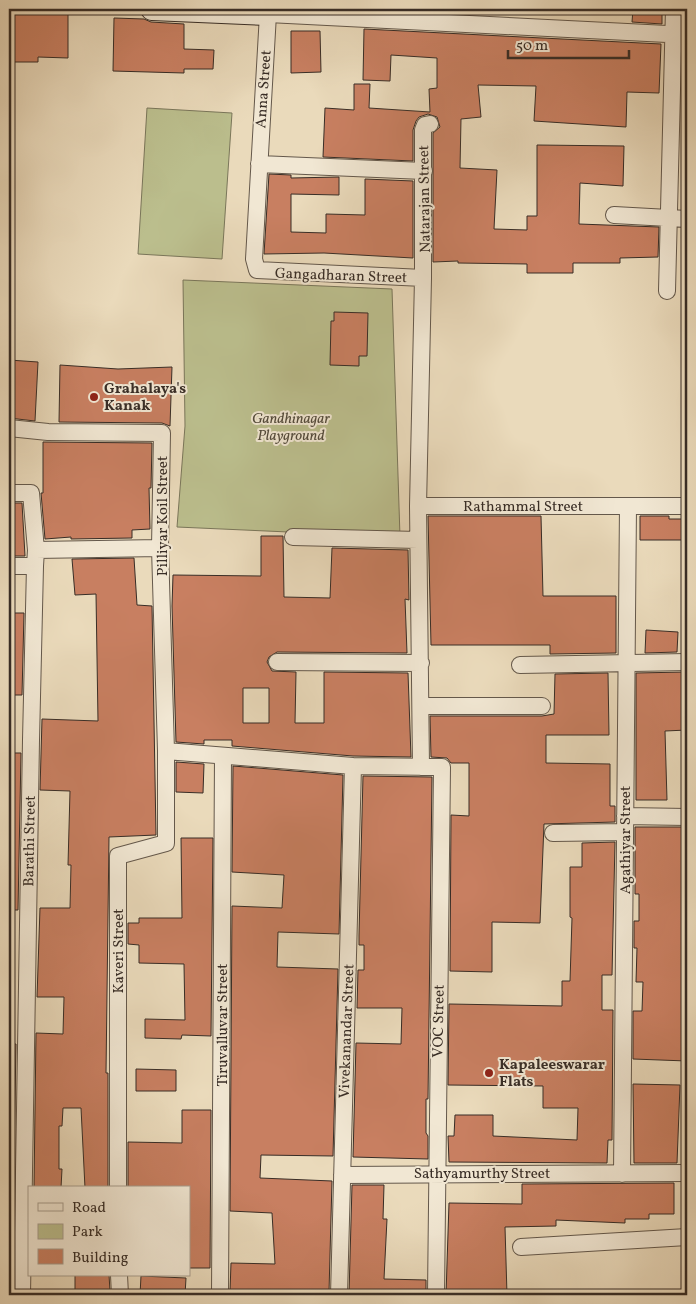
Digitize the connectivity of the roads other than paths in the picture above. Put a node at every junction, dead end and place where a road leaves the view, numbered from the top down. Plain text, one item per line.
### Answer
1 (152, 9) edge
2 (674, 9) edge
3 (268, 11) edge
4 (680, 35) edge
5 (430, 124) dead end
6 (259, 164) junction
7 (424, 171) junction
8 (614, 215) dead end
9 (667, 219) junction
10 (687, 219) edge
11 (423, 278) junction
12 (667, 292) dead end
13 (9, 428) edge
14 (9, 493) edge
15 (418, 506) junction
16 (628, 506) junction
17 (687, 506) edge
18 (293, 537) dead end
19 (418, 540) junction
20 (160, 548) junction
21 (36, 558) junction
22 (9, 566) edge
23 (276, 662) dead end
24 (687, 662) edge
25 (421, 663) junction
26 (520, 665) dead end
27 (625, 665) junction
28 (421, 706) junction
29 (542, 706) dead end
30 (166, 751) junction
31 (224, 756) junction
32 (353, 766) junction
33 (421, 766) junction
34 (625, 816) junction
35 (687, 817) edge
36 (553, 832) dead end
37 (625, 832) junction
38 (435, 1173) junction
39 (687, 1173) edge
40 (342, 1174) junction
41 (622, 1174) junction
42 (118, 1186) edge
43 (687, 1236) edge
44 (521, 1248) dead end
45 (26, 1259) edge
46 (119, 1276) edge
47 (22, 1295) edge
48 (120, 1295) edge
49 (220, 1295) edge
50 (339, 1295) edge
51 (436, 1295) edge

1 - 3 street
2 - 4 street
3 - 4 street
3 - 6 street, Anna Street
4 - 9 street
5 - 7 street, Natarajan Street
6 - 7 street
6 - 11 street, Gangadharan Street
7 - 11 street, Natarajan Street
8 - 9 street
9 - 10 street
9 - 12 street
11 - 15 street, Gangadharan Street
13 - 20 street, Pilliyar Koil Street
14 - 21 street, Barathi Street
15 - 16 street, Rathammal Street
15 - 19 street, Gangadharan Street
16 - 17 street, Rathammal Street
16 - 27 street, Agathiyar Street
18 - 19 street
19 - 25 street, Gangadharan Street
20 - 21 street
20 - 30 street, Pilliyar Koil Street
21 - 22 street
21 - 45 street, Barathi Street
23 - 25 street
24 - 27 street
25 - 28 street, Gangadharan Street
26 - 27 street
27 - 34 street, Agathiyar Street
28 - 29 street
28 - 33 street, Gangadharan Street
30 - 31 street
30 - 42 street, Kaveri Street
31 - 32 street
31 - 49 street, Tiruvalluvar Street
32 - 33 street
32 - 40 street, Vivekanandar Street
33 - 38 street, VOC Street
34 - 35 street
34 - 37 street, Agathiyar Street
36 - 37 street
37 - 41 street, Agathiyar Street
38 - 40 street, Sathyamurthy Street
38 - 41 street, Sathyamurthy Street
38 - 51 street, VOC Street
39 - 41 street, Sathyamurthy Street
40 - 50 street, Vivekanandar Street
43 - 44 street
45 - 47 street, Barathi Street
46 - 48 street

